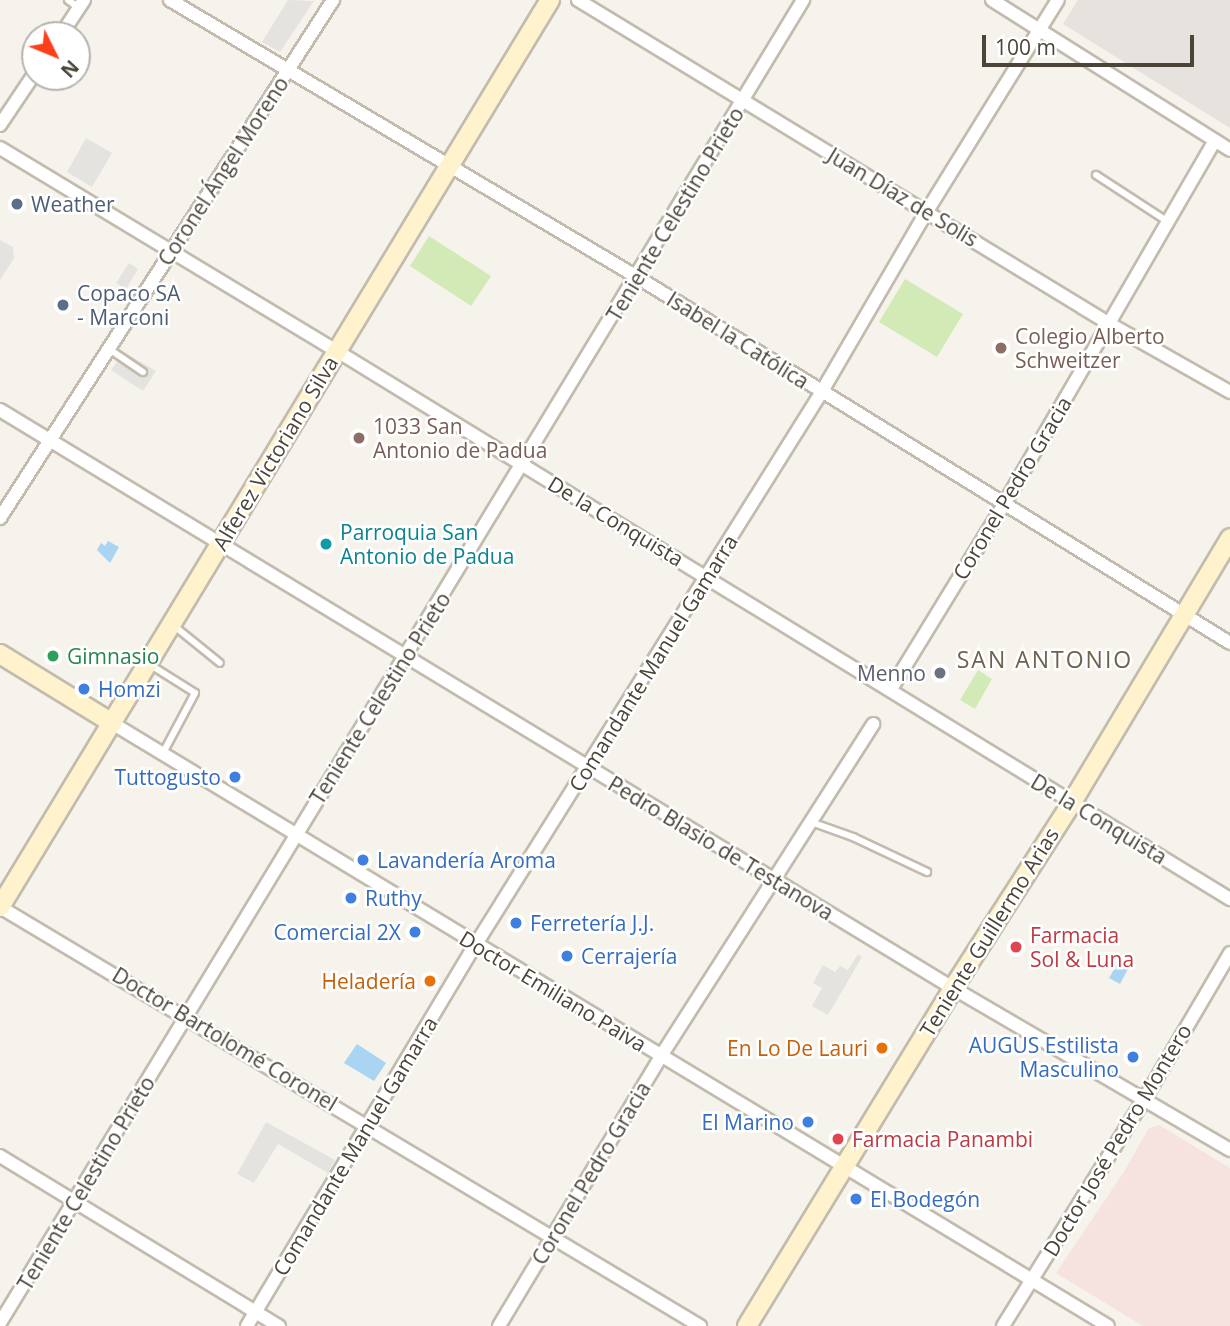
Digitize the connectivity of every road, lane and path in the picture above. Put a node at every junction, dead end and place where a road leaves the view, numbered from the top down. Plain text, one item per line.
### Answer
1 (170, 0) edge
2 (333, 0) edge
3 (550, 0) edge
4 (578, 0) edge
5 (803, 0) edge
6 (992, 0) edge
7 (1058, 0) edge
8 (77, 3) edge
9 (68, 21) edge
10 (1041, 30) junction
11 (287, 70) junction
12 (22, 91) edge
13 (744, 102) junction
14 (2, 118) edge
15 (1215, 141) junction
16 (0, 148) edge
17 (1230, 150) edge
18 (448, 167) junction
19 (1096, 175) dead end
20 (927, 211) junction
21 (1168, 222) junction
22 (171, 252) junction
23 (637, 277) junction
24 (1108, 323) junction
25 (108, 349) junction
26 (337, 351) junction
27 (142, 372) dead end
28 (1230, 392) edge
29 (821, 393) junction
30 (0, 410) edge
31 (50, 440) junction
32 (523, 464) junction
33 (1003, 506) junction
34 (0, 518) edge
35 (1230, 538) edge
36 (220, 543) junction
37 (707, 577) junction
38 (1183, 614) junction
39 (172, 623) junction
40 (1230, 643) edge
41 (0, 654) edge
42 (407, 656) junction
43 (148, 663) junction
44 (220, 663) dead end
45 (891, 689) junction
46 (112, 723) junction
47 (873, 724) dead end
48 (163, 753) junction
49 (589, 767) junction
50 (1071, 804) junction
51 (811, 822) junction
52 (296, 835) junction
53 (927, 872) dead end
54 (774, 880) junction
55 (1230, 899) edge
56 (0, 907) edge
57 (476, 944) junction
58 (1230, 953) edge
59 (953, 988) junction
60 (188, 1016) junction
61 (661, 1056) junction
62 (1145, 1098) junction
63 (369, 1126) junction
64 (1230, 1150) edge
65 (0, 1156) edge
66 (843, 1167) junction
67 (74, 1201) junction
68 (553, 1237) junction
69 (1031, 1281) junction
70 (256, 1312) junction
71 (0, 1323) edge
72 (247, 1326) edge
73 (279, 1326) edge
74 (499, 1326) edge
75 (700, 1326) edge
76 (747, 1326) edge
77 (1003, 1326) edge
78 (1108, 1326) edge

1 - 11 street, Isabel la Católica
2 - 11 street, Coronel Ángel Moreno
3 - 18 street, Alferez Victoriano Silva
4 - 13 street, Juan Díaz de Solis
5 - 13 street, Teniente Celestino Prieto
6 - 10 street
7 - 10 street, Comandante Manuel Gamarra
8 - 9 street
10 - 15 street
10 - 20 street, Comandante Manuel Gamarra
11 - 18 street, Isabel la Católica
11 - 22 street, Coronel Ángel Moreno
12 - 14 street
13 - 20 street, Juan Díaz de Solis
13 - 23 street, Teniente Celestino Prieto
15 - 17 street
15 - 21 street, Coronel Pedro Gracia
16 - 22 street, De la Conquista
18 - 23 street, Isabel la Católica
18 - 26 street, Alferez Victoriano Silva
19 - 21 lane
20 - 24 street, Juan Díaz de Solis
20 - 29 street, Comandante Manuel Gamarra
21 - 24 street, Coronel Pedro Gracia
22 - 25 street, Coronel Ángel Moreno
22 - 26 street, De la Conquista
23 - 29 street, Isabel la Católica
23 - 32 street, Teniente Celestino Prieto
24 - 28 street, Juan Díaz de Solis
24 - 33 street, Coronel Pedro Gracia
25 - 27 lane
25 - 31 street, Coronel Ángel Moreno
26 - 32 street, De la Conquista
26 - 36 street, Alferez Victoriano Silva
29 - 33 street, Isabel la Católica
29 - 37 street, Comandante Manuel Gamarra
30 - 31 street, Pedro Blasio de Testanova
31 - 34 street, Coronel Ángel Moreno
31 - 36 street, Pedro Blasio de Testanova
32 - 37 street, De la Conquista
32 - 42 street, Teniente Celestino Prieto
33 - 38 street, Isabel la Católica
33 - 45 street, Coronel Pedro Gracia
35 - 38 street, Teniente Guillermo Arias
36 - 39 street, Alferez Victoriano Silva
36 - 42 street, Pedro Blasio de Testanova
37 - 45 street, De la Conquista
37 - 49 street, Comandante Manuel Gamarra
38 - 40 street, Isabel la Católica
38 - 50 street, Teniente Guillermo Arias
39 - 43 street, Alferez Victoriano Silva
39 - 44 lane
41 - 46 street, Doctor Emiliano Paiva
42 - 49 street, Pedro Blasio de Testanova
42 - 52 street, Teniente Celestino Prieto
43 - 46 street, Alferez Victoriano Silva
43 - 48 lane
45 - 50 street, De la Conquista
46 - 48 street, Doctor Emiliano Paiva
46 - 56 street, Alferez Victoriano Silva
47 - 51 street, Coronel Pedro Gracia
48 - 52 street, Doctor Emiliano Paiva
49 - 54 street, Pedro Blasio de Testanova
49 - 57 street, Comandante Manuel Gamarra
50 - 55 street, De la Conquista
50 - 59 street, Teniente Guillermo Arias
51 - 53 lane
51 - 54 street, Coronel Pedro Gracia
52 - 57 street, Doctor Emiliano Paiva
52 - 60 street, Teniente Celestino Prieto
54 - 59 street, Pedro Blasio de Testanova
54 - 61 street, Coronel Pedro Gracia
56 - 60 street, Doctor Bartolomé Coronel
57 - 61 street, Doctor Emiliano Paiva
57 - 63 street, Comandante Manuel Gamarra
58 - 62 street, Doctor José Pedro Montero
59 - 62 street, Pedro Blasio de Testanova
59 - 66 street, Teniente Guillermo Arias
60 - 63 street, Doctor Bartolomé Coronel
60 - 67 street, Teniente Celestino Prieto
61 - 66 street, Doctor Emiliano Paiva
61 - 68 street, Coronel Pedro Gracia
62 - 64 street, Pedro Blasio de Testanova
62 - 69 street, Doctor José Pedro Montero
63 - 68 street, Doctor Bartolomé Coronel
63 - 70 street, Comandante Manuel Gamarra
65 - 67 street
66 - 69 street, Doctor Emiliano Paiva
66 - 76 street, Teniente Guillermo Arias
67 - 70 street
67 - 71 street, Teniente Celestino Prieto
68 - 74 street, Coronel Pedro Gracia
68 - 75 street, Doctor Bartolomé Coronel
69 - 77 street, Doctor José Pedro Montero
69 - 78 street, Doctor Emiliano Paiva
70 - 72 street, Comandante Manuel Gamarra
70 - 73 street

